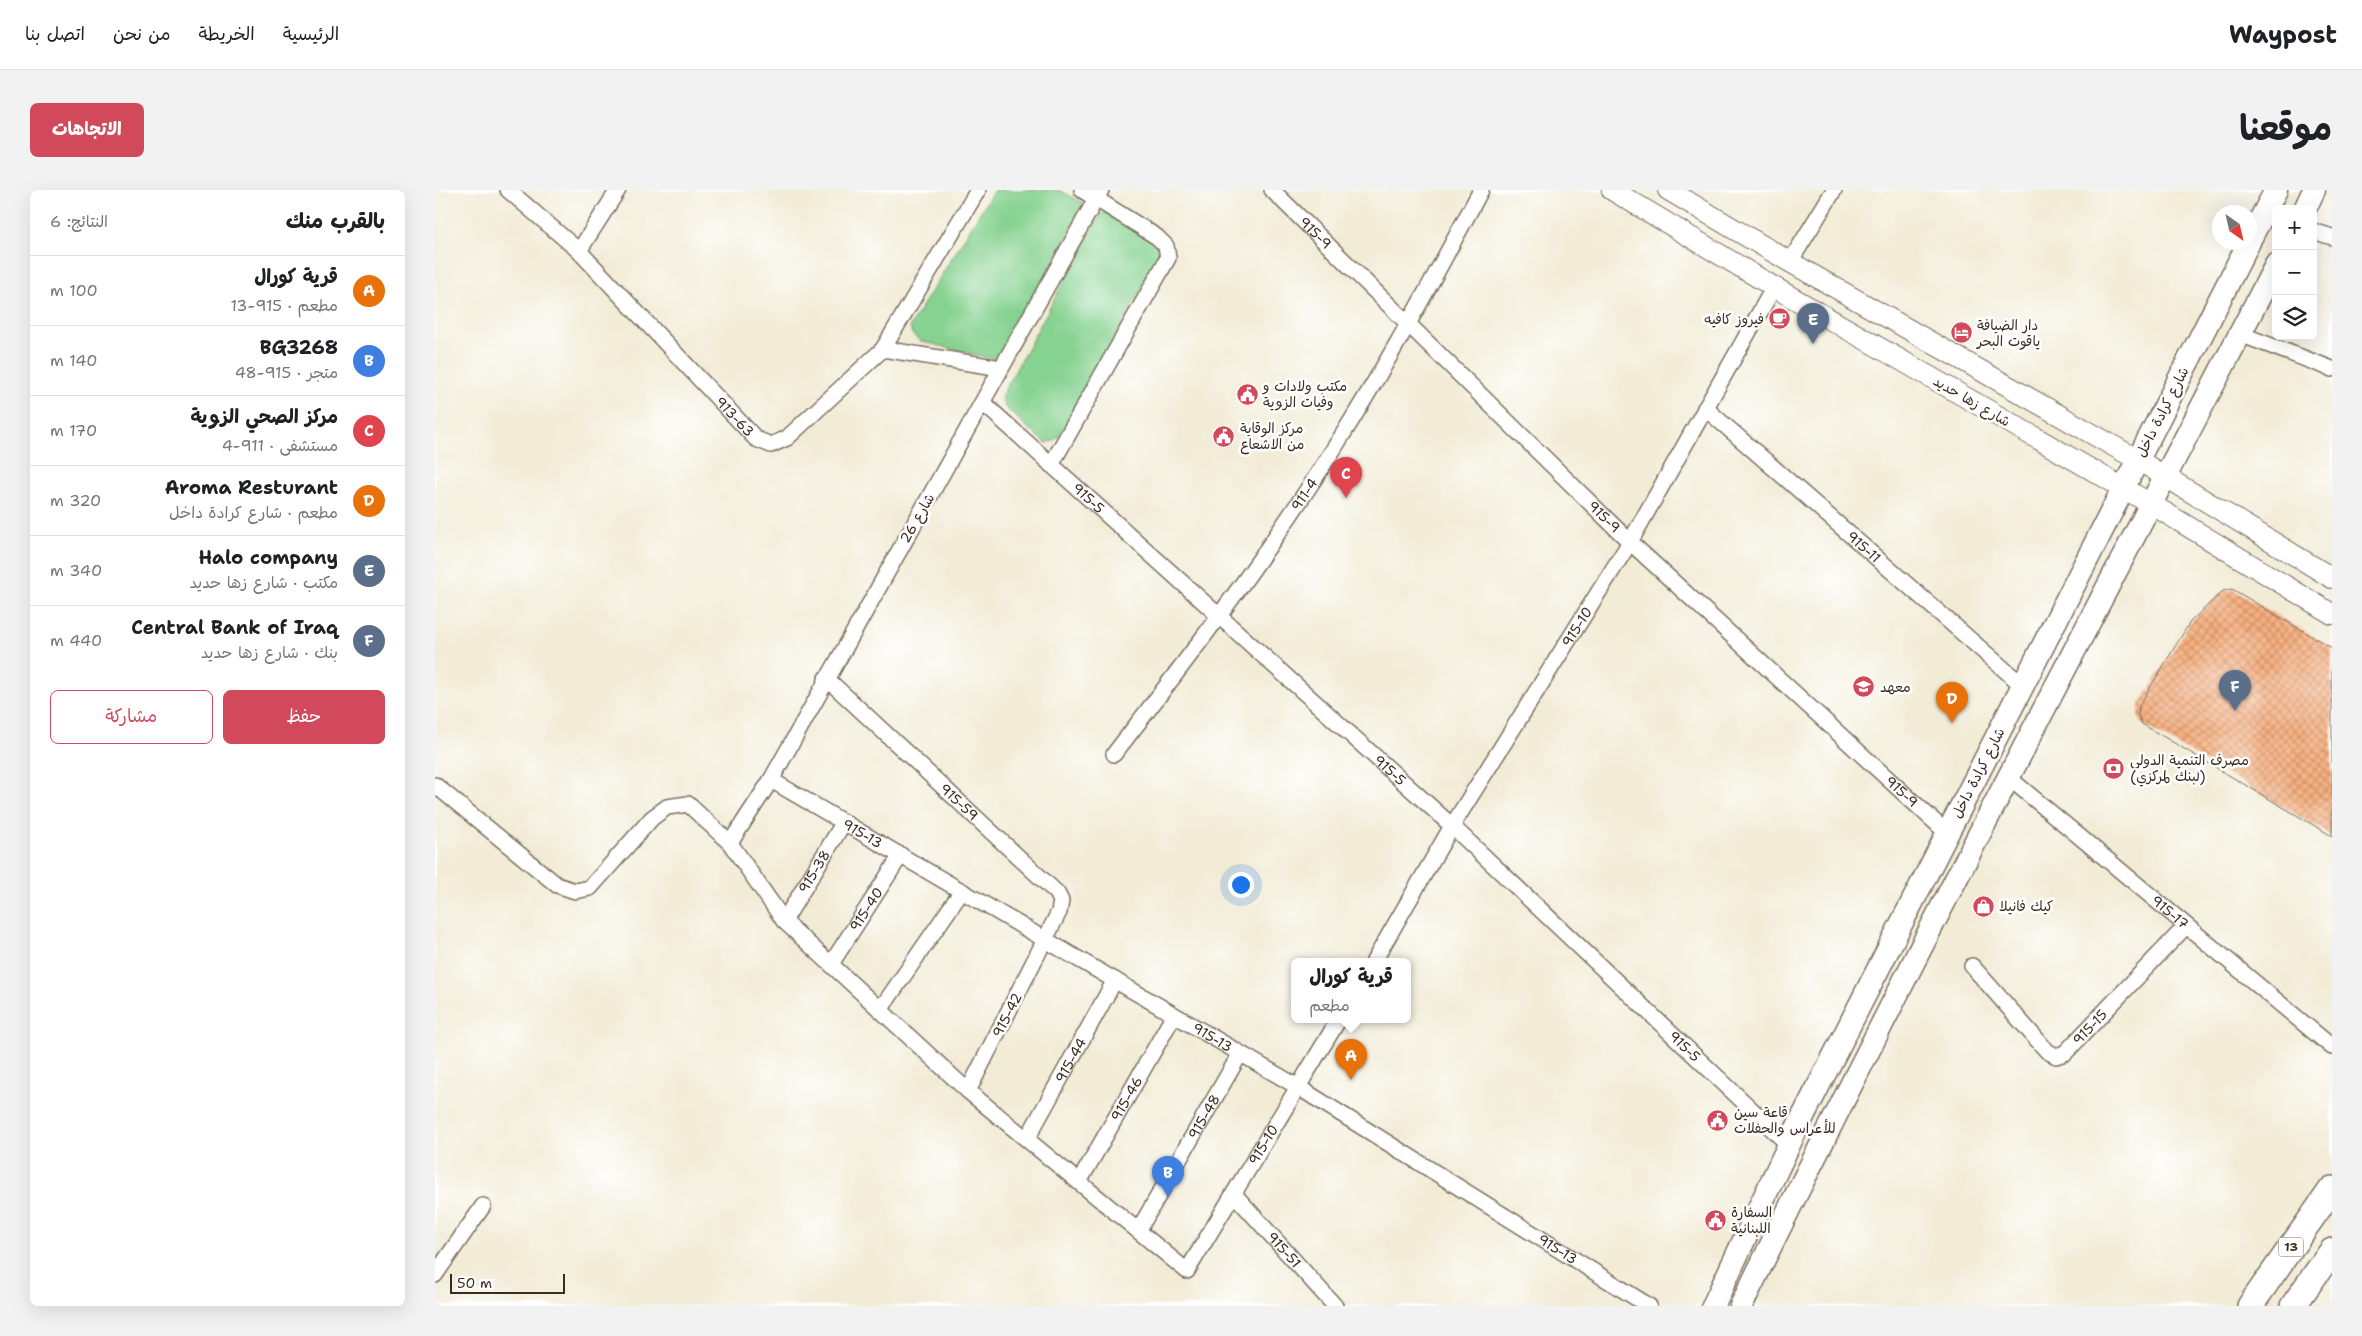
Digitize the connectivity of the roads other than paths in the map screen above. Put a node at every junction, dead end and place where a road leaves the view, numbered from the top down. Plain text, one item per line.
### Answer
1 (508, 190) edge
2 (618, 190) edge
3 (978, 190) edge
4 (1082, 190) edge
5 (1272, 190) edge
6 (1481, 190) edge
7 (1612, 190) edge
8 (1834, 190) edge
9 (2276, 190) edge
10 (2314, 190) edge
11 (1674, 191) edge
12 (1099, 194) edge
13 (2307, 205) edge
14 (2257, 227) edge
15 (2317, 232) edge
16 (2332, 237) edge
17 (2245, 250) edge
18 (579, 251) junction
19 (1790, 262) junction
20 (2272, 273) edge
21 (1774, 287) junction
22 (1410, 324) junction
23 (2240, 334) junction
24 (883, 349) junction
25 (1001, 368) junction
26 (2332, 369) edge
27 (983, 403) junction
28 (1705, 408) junction
29 (2138, 460) junction
30 (1051, 465) junction
31 (2165, 477) junction
32 (2123, 488) junction
33 (2151, 504) junction
34 (1630, 542) junction
35 (2332, 578) edge
36 (2332, 614) edge
37 (1220, 617) junction
38 (826, 678) junction
39 (2022, 686) junction
40 (1114, 754) dead end
41 (2008, 777) junction
42 (771, 780) junction
43 (435, 785) edge
44 (844, 822) junction
45 (1452, 826) junction
46 (1950, 826) junction
47 (1979, 832) junction
48 (730, 843) junction
49 (901, 855) junction
50 (962, 891) junction
51 (784, 921) junction
52 (2186, 926) junction
53 (1046, 940) junction
54 (1376, 958) edge
55 (831, 964) junction
56 (1972, 966) dead end
57 (1115, 980) junction
58 (881, 1010) junction
59 (1174, 1015) junction
60 (1337, 1023) edge
61 (2332, 1047) edge
62 (1240, 1054) junction
63 (1298, 1088) junction
64 (968, 1091) junction
65 (1027, 1139) junction
66 (1792, 1140) junction
67 (1819, 1147) junction
68 (1079, 1182) junction
69 (2332, 1188) edge
70 (1234, 1194) junction
71 (483, 1206) dead end
72 (1138, 1231) junction
73 (2332, 1251) edge
74 (435, 1275) edge
75 (1335, 1306) edge
76 (1649, 1306) edge
77 (1713, 1306) edge
78 (1741, 1306) edge
79 (2250, 1306) edge
80 (2293, 1306) edge

1 - 18 street, 913-63
2 - 18 street
3 - 24 street, 913-63
4 - 12 street
5 - 22 street, 915-9
6 - 22 street, 911-4
7 - 21 street, شارع زها حديد
8 - 19 street
9 - 14 main road, شارع كرادة داخل
10 - 13 main road
11 - 19 street
12 - 25 street, شارع 26
12 - 30 street
15 - 16 street
17 - 29 main road, شارع كرادة داخل
18 - 24 street, 913-63
19 - 21 street
19 - 29 street
20 - 23 main road, شارع كرادة داخل
21 - 28 street, 915-10
21 - 32 street, شارع زها حديد
22 - 34 street, 915-9
22 - 37 street, 911-4
23 - 26 street
23 - 31 main road, شارع كرادة داخل
24 - 25 street
25 - 27 street, شارع 26
27 - 30 street, 915-5
27 - 38 street, شارع 26
28 - 34 street, 915-10
28 - 39 street, 915-11
29 - 31 street
29 - 32 main road, شارع كرادة داخل
30 - 37 street, 915-5
31 - 33 main road, شارع كرادة داخل
31 - 35 street
32 - 33 street, شارع زها حديد
32 - 39 main road, شارع كرادة داخل
33 - 36 street, شارع زها حديد
33 - 41 main road, شارع كرادة داخل
34 - 45 street, 915-10
34 - 46 street, 915-9
37 - 40 street, 911-4
37 - 45 street, 915-5
38 - 42 street, شارع 26
38 - 53 street, 915-59
39 - 46 main road, شارع كرادة داخل
41 - 47 main road, شارع كرادة داخل
41 - 52 street, 915-17
42 - 44 street, 915-13
42 - 48 street, شارع 26
43 - 48 street
44 - 49 street, 915-13
44 - 51 street, 915-38
45 - 54 street, 915-10
45 - 66 street, 915-5
46 - 47 main road
46 - 66 main road, شارع كرادة داخل
47 - 67 main road, شارع كرادة داخل
48 - 51 street
49 - 50 street, 915-13
49 - 55 street, 915-40
50 - 53 street, 915-13
50 - 58 street
51 - 55 street
52 - 56 street, 915-15
52 - 61 street, 915-17
53 - 57 street, 915-13
53 - 64 street, 915-42
55 - 58 street
57 - 59 street, 915-13
57 - 65 street, 915-44
58 - 64 street
59 - 62 street, 915-13
59 - 68 street, 915-46
60 - 63 street, 915-10
62 - 63 street, 915-13
62 - 72 street, 915-48
63 - 70 street, 915-10
63 - 76 street, 915-13
64 - 65 street
65 - 68 street
66 - 67 main road
66 - 77 main road, شارع كرادة داخل
67 - 78 main road, شارع كرادة داخل
68 - 72 street
69 - 79 main road, 13
70 - 72 street, 915-10
70 - 75 street, 915-51
71 - 74 street
73 - 80 main road, 13

